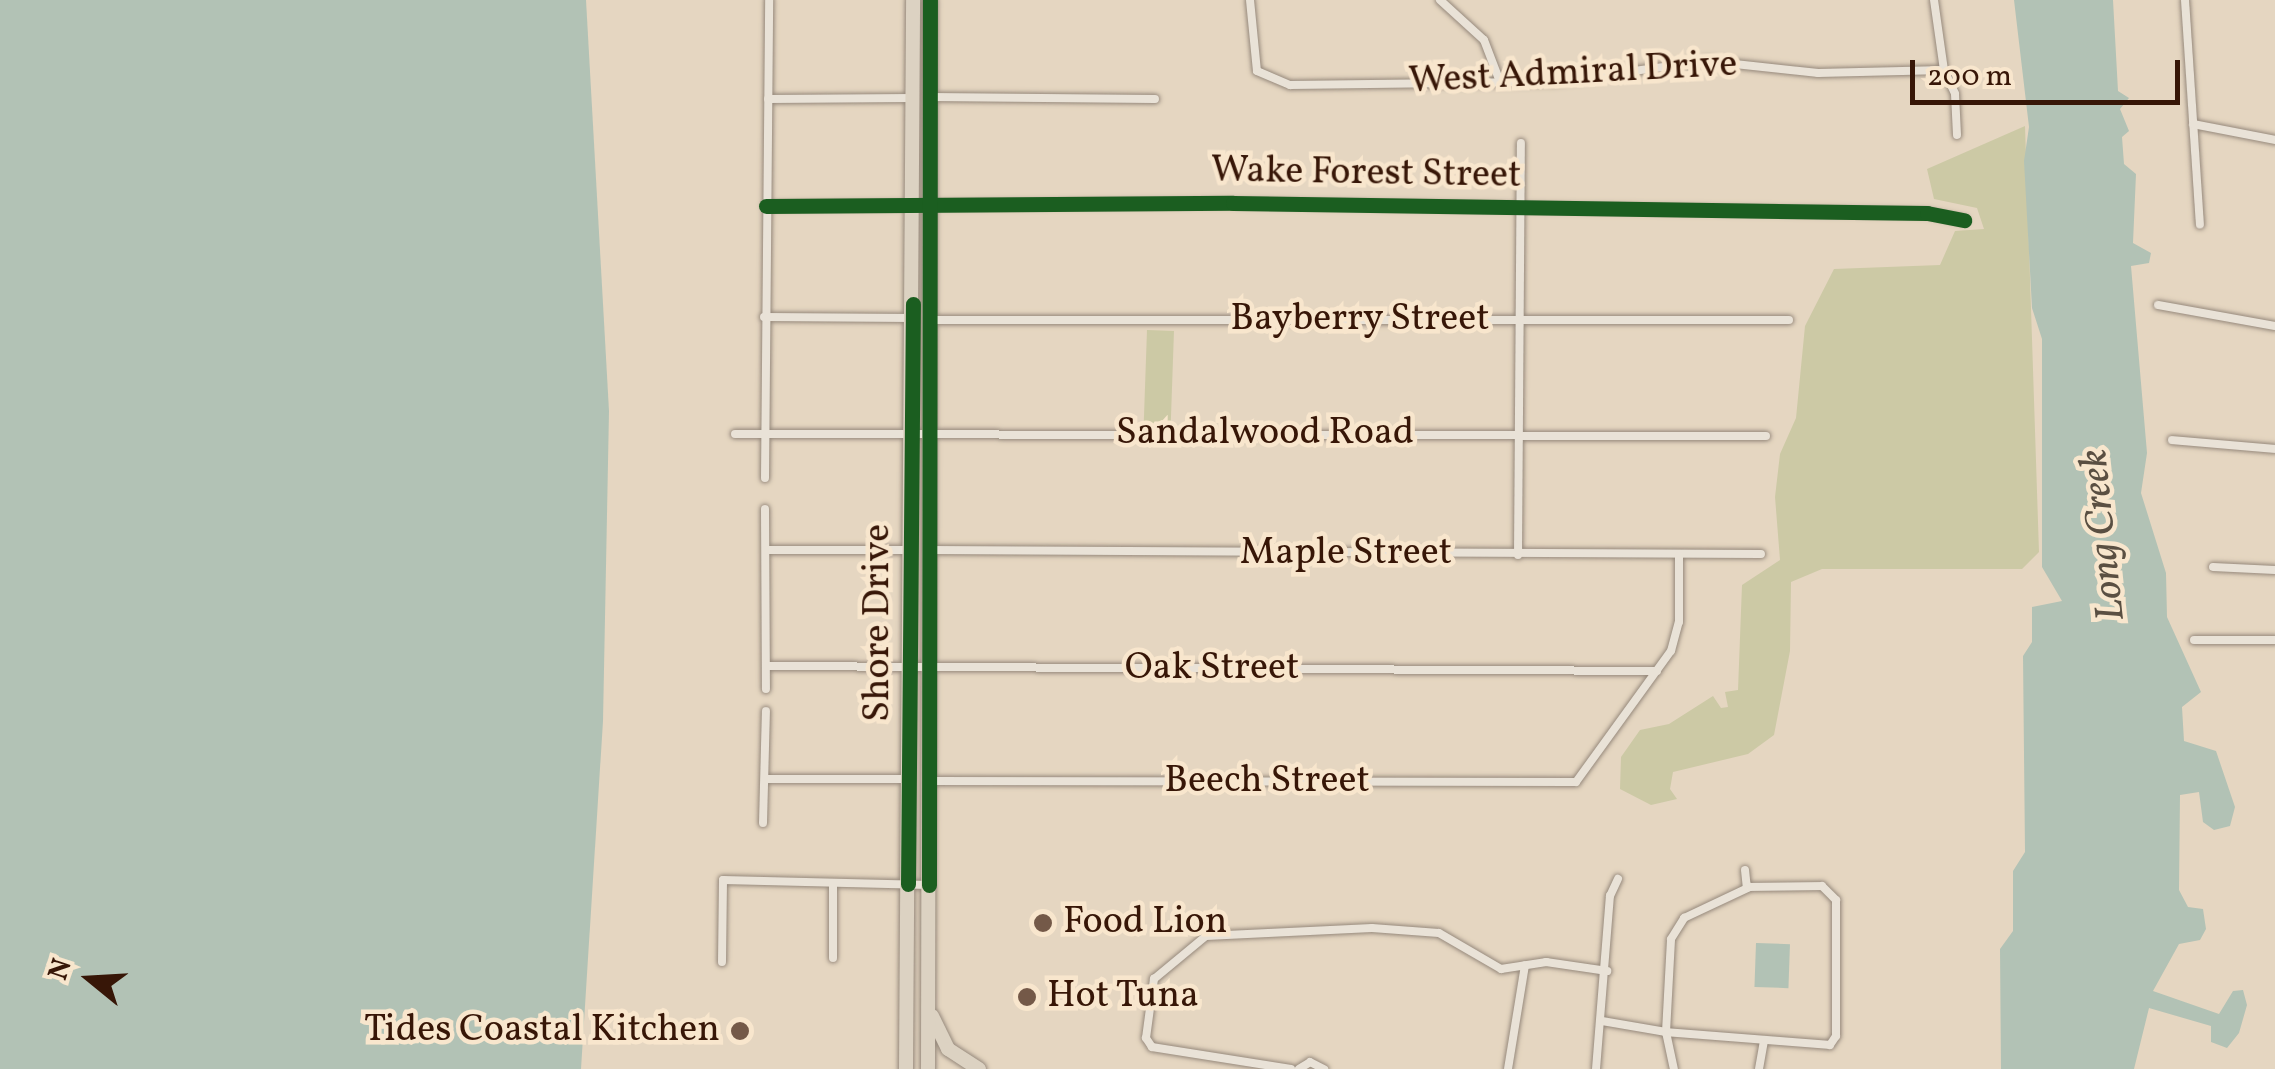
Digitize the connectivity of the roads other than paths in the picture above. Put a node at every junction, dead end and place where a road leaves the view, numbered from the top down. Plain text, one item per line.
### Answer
1 (769, 0) edge
2 (913, 0) edge
3 (930, 0) edge
4 (1250, 0) edge
5 (1440, 0) edge
6 (1934, 0) edge
7 (2184, 0) edge
8 (1944, 70) junction
9 (1500, 82) junction
10 (930, 97) junction
11 (768, 98) junction
12 (913, 98) junction
13 (1155, 99) dead end
14 (2193, 124) junction
15 (1957, 136) dead end
16 (2275, 140) edge
17 (1521, 143) dead end
18 (766, 206) junction
19 (912, 206) junction
20 (930, 206) junction
21 (1521, 209) junction
22 (1964, 220) dead end
23 (2200, 224) dead end
24 (2158, 305) dead end
25 (764, 318) junction
26 (913, 318) junction
27 (930, 320) junction
28 (1520, 320) junction
29 (1789, 320) dead end
30 (2275, 326) edge
31 (765, 433) junction
32 (735, 434) dead end
33 (912, 434) junction
34 (930, 434) junction
35 (1518, 434) junction
36 (1766, 436) dead end
37 (2172, 440) dead end
38 (2275, 449) edge
39 (765, 478) dead end
40 (766, 509) dead end
41 (766, 550) junction
42 (912, 550) junction
43 (930, 550) junction
44 (1761, 554) dead end
45 (1518, 555) junction
46 (1679, 556) junction
47 (2213, 567) dead end
48 (2275, 570) edge
49 (2194, 640) dead end
50 (2275, 640) edge
51 (766, 666) junction
52 (912, 667) junction
53 (929, 667) junction
54 (1657, 671) junction
55 (766, 689) dead end
56 (766, 711) dead end
57 (910, 778) junction
58 (767, 780) junction
59 (929, 782) junction
60 (763, 823) dead end
61 (1745, 870) dead end
62 (1618, 879) dead end
63 (832, 882) junction
64 (908, 884) junction
65 (929, 885) junction
66 (1747, 888) junction
67 (834, 958) dead end
68 (722, 962) dead end
69 (1525, 965) junction
70 (1606, 971) junction
71 (928, 994) junction
72 (1602, 1021) junction
73 (1666, 1032) junction
74 (1764, 1041) junction
75 (906, 1069) edge
76 (928, 1069) edge
77 (979, 1069) edge
78 (1295, 1069) edge
79 (1324, 1069) edge
80 (1508, 1069) edge
81 (1596, 1069) edge
82 (1674, 1069) edge
83 (1759, 1069) edge

1 - 11 street
2 - 12 highway, Shore Drive
3 - 10 highway, Shore Drive
4 - 9 street, West Admiral Drive
5 - 9 street
6 - 8 street
7 - 14 street
8 - 9 street, West Admiral Drive
8 - 15 street
10 - 13 street
10 - 20 highway, Shore Drive
11 - 12 street
11 - 18 street
12 - 19 highway, Shore Drive
14 - 16 street
14 - 23 street
17 - 21 street
18 - 19 street, Wake Forest Street
18 - 25 street
19 - 20 street, Wake Forest Street
19 - 26 highway, Shore Drive
20 - 21 street, Wake Forest Street
20 - 27 highway, Shore Drive
21 - 22 street, Wake Forest Street
21 - 28 street
24 - 30 street
25 - 26 street
25 - 31 street
26 - 33 highway, Shore Drive
27 - 28 street, Bayberry Street
27 - 34 highway, Shore Drive
28 - 29 street, Bayberry Street
28 - 35 street
31 - 32 street, Sandalwood Road
31 - 33 street, Sandalwood Road
31 - 39 street
33 - 34 street, Sandalwood Road
33 - 42 highway, Shore Drive
34 - 35 street, Sandalwood Road
34 - 43 highway, Shore Drive
35 - 36 street, Sandalwood Road
35 - 45 street
37 - 38 street
40 - 41 street
41 - 42 street
41 - 51 street
42 - 52 highway, Shore Drive
43 - 45 street, Maple Street
43 - 53 highway, Shore Drive
44 - 46 street, Maple Street
45 - 46 street, Maple Street
46 - 54 street
47 - 48 street
49 - 50 street
51 - 52 street, Oak Street
51 - 55 street
52 - 53 street, Oak Street
52 - 57 highway, Shore Drive
53 - 54 street, Oak Street
53 - 59 highway, Shore Drive
54 - 59 street, Beech Street
56 - 58 street
57 - 58 street
57 - 64 highway, Shore Drive
58 - 60 street
59 - 65 highway, Shore Drive
61 - 66 street
62 - 70 street
63 - 64 street
63 - 67 street
63 - 68 street
64 - 65 street
64 - 75 highway, Shore Drive
65 - 71 highway, Shore Drive
66 - 73 street
66 - 74 street
69 - 70 street
69 - 78 street
69 - 80 street
70 - 72 street
71 - 76 highway, Shore Drive
71 - 77 highway
72 - 73 street
72 - 81 street
73 - 74 street
73 - 82 street
74 - 83 street
78 - 79 street

